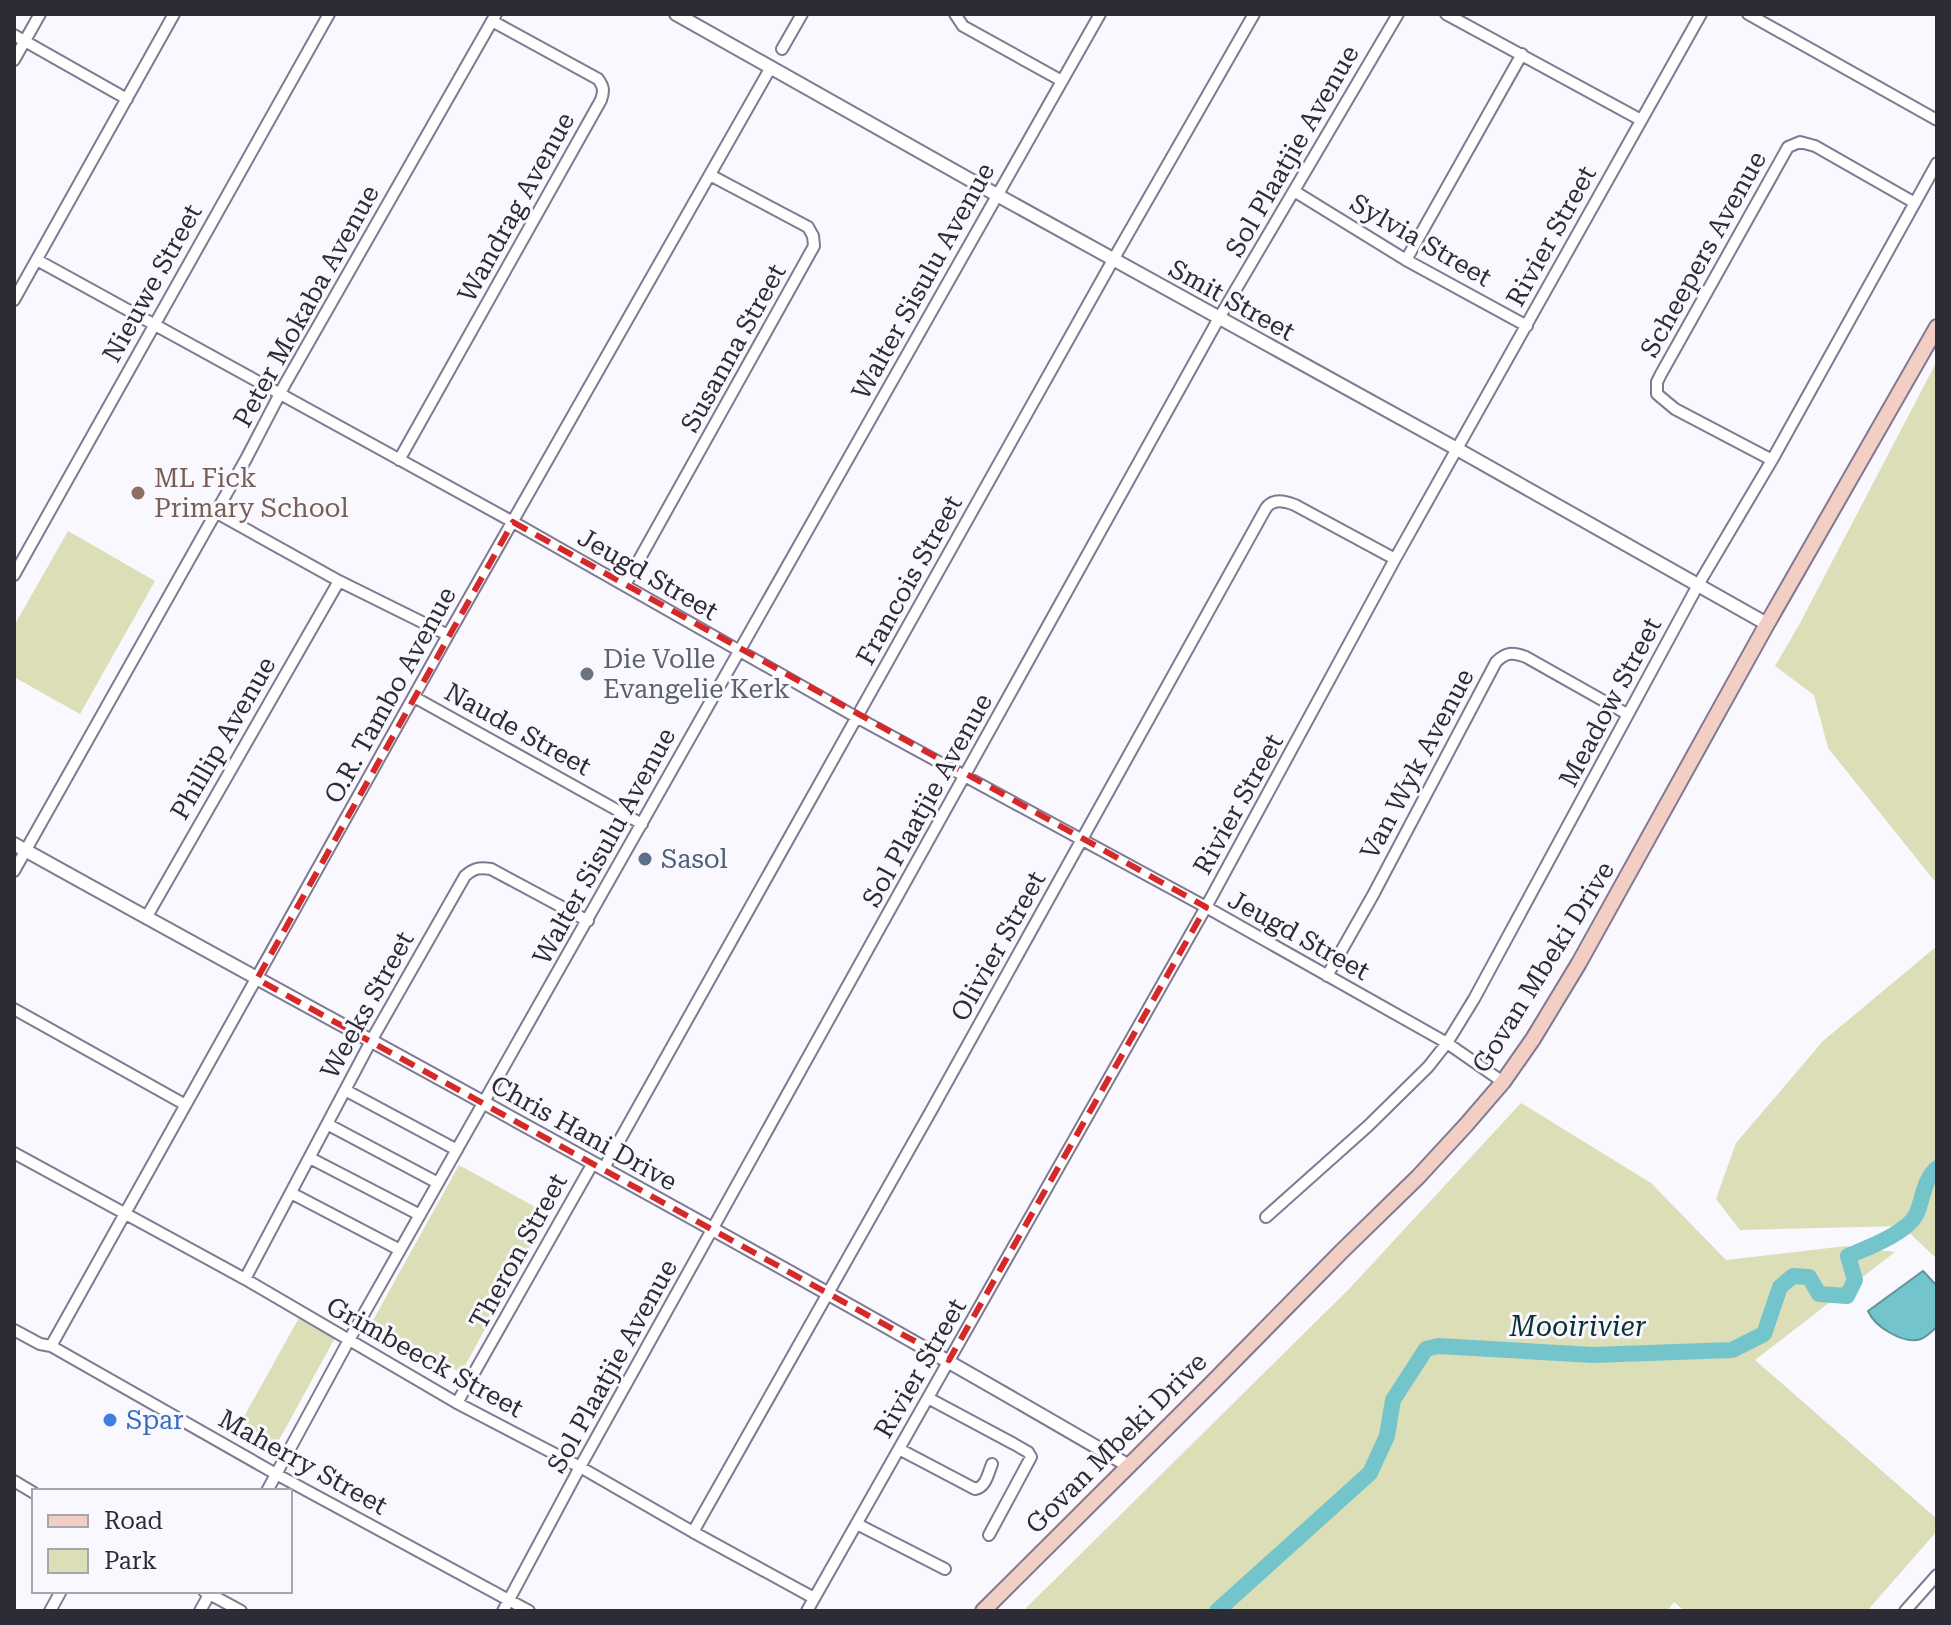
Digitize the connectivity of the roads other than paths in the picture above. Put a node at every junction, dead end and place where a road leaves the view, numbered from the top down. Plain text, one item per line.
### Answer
1 (40, 14) edge
2 (174, 14) edge
3 (329, 14) edge
4 (676, 14) edge
5 (802, 14) edge
6 (955, 14) edge
7 (1100, 14) edge
8 (1254, 14) edge
9 (1398, 14) edge
10 (1446, 14) edge
11 (1701, 14) edge
12 (1748, 14) edge
13 (494, 18) edge
14 (14, 35) edge
15 (25, 41) junction
16 (782, 49) dead end
17 (1522, 54) junction
18 (14, 60) edge
19 (771, 67) junction
20 (1062, 81) junction
21 (127, 99) junction
22 (1641, 120) junction
23 (1937, 120) edge
24 (1937, 163) edge
25 (710, 175) junction
26 (1294, 191) junction
27 (997, 195) junction
28 (1915, 203) junction
29 (37, 260) junction
30 (1113, 260) junction
31 (1406, 260) junction
32 (14, 300) edge
33 (1937, 314) edge
34 (1219, 318) junction
35 (154, 325) junction
36 (1527, 326) junction
37 (1937, 327) edge
38 (1918, 357) junction
39 (280, 394) junction
40 (1457, 449) junction
41 (399, 460) junction
42 (1772, 460) junction
43 (215, 512) junction
44 (513, 522) junction
45 (1395, 559) junction
46 (14, 575) edge
47 (339, 581) junction
48 (625, 585) junction
49 (1698, 585) junction
50 (1767, 624) junction
51 (448, 635) junction
52 (739, 652) junction
53 (414, 697) junction
54 (1627, 714) junction
55 (856, 717) junction
56 (966, 775) junction
57 (642, 824) junction
58 (1083, 840) junction
59 (20, 847) edge
60 (14, 871) edge
61 (1206, 907) junction
62 (146, 918) junction
63 (588, 921) junction
64 (1327, 976) junction
65 (257, 979) junction
66 (14, 1009) edge
67 (371, 1041) junction
68 (1447, 1043) junction
69 (1503, 1082) junction
70 (345, 1090) junction
71 (484, 1103) junction
72 (184, 1104) junction
73 (327, 1124) junction
74 (457, 1150) junction
75 (14, 1153) edge
76 (310, 1158) junction
77 (598, 1166) junction
78 (438, 1183) junction
79 (291, 1193) junction
80 (124, 1214) junction
81 (420, 1215) junction
82 (1266, 1217) dead end
83 (713, 1229) junction
84 (400, 1250) junction
85 (245, 1279) junction
86 (829, 1292) junction
87 (14, 1330) edge
88 (349, 1340) junction
89 (51, 1346) junction
90 (949, 1360) junction
91 (928, 1398) junction
92 (457, 1403) junction
93 (899, 1449) junction
94 (992, 1464) dead end
95 (1129, 1466) junction
96 (580, 1467) junction
97 (276, 1474) junction
98 (14, 1481) edge
99 (268, 1489) edge
100 (32, 1492) edge
101 (857, 1524) junction
102 (693, 1532) junction
103 (989, 1535) dead end
104 (945, 1569) dead end
105 (1937, 1575) edge
106 (60, 1593) edge
107 (210, 1593) edge
108 (814, 1598) junction
109 (508, 1600) junction
110 (1908, 1608) edge
111 (50, 1611) edge
112 (241, 1611) edge
113 (503, 1611) edge
114 (529, 1611) edge
115 (807, 1611) edge
116 (983, 1611) edge

1 - 15 street
2 - 21 street
3 - 35 street, Nieuwe Street
4 - 19 street, Smit Street
5 - 16 street
6 - 20 street
7 - 20 street, Walter Sisulu Avenue
8 - 30 street, Francois Street
9 - 26 street, Sol Plaatjie Avenue
10 - 17 street
11 - 22 street, Rivier Street
12 - 23 street
13 - 39 street, Peter Mokaba Avenue
13 - 41 street, Wandrag Avenue
14 - 15 street
15 - 18 street
15 - 21 street
17 - 22 street
17 - 31 street
19 - 25 street, O.R. Tambo Avenue
19 - 27 street, Smit Street
20 - 27 street, Walter Sisulu Avenue
21 - 29 street
22 - 36 street, Rivier Street
24 - 28 street, Meadow Street
25 - 44 street, O.R. Tambo Avenue
25 - 48 street, Susanna Street
26 - 31 street, Sylvia Street
26 - 34 street, Sol Plaatjie Avenue
27 - 30 street, Smit Street
27 - 52 street, Walter Sisulu Avenue
28 - 42 street, Meadow Street
28 - 42 street, Scheepers Avenue
29 - 32 street
29 - 35 street, Jeugd Street
30 - 34 street, Smit Street
30 - 55 street, Francois Street
31 - 36 street, Sylvia Street
33 - 38 main road, Govan Mbeki Drive
34 - 40 street, Smit Street
34 - 56 street, Sol Plaatjie Avenue
35 - 39 street, Jeugd Street
35 - 46 street, Nieuwe Street
36 - 40 street, Rivier Street
37 - 38 main road, Govan Mbeki Drive
38 - 50 main road, Govan Mbeki Drive
39 - 41 street, Jeugd Street
39 - 43 street, Peter Mokaba Avenue
40 - 45 street, Rivier Street
40 - 49 street, Smit Street
41 - 44 street, Jeugd Street
42 - 49 street, Meadow Street
43 - 47 street
43 - 59 street, Peter Mokaba Avenue
44 - 48 street, Jeugd Street
44 - 51 street, O.R. Tambo Avenue
45 - 58 street, Olivier Street
45 - 61 street, Rivier Street
47 - 51 street
47 - 62 street, Phillip Avenue
48 - 52 street, Jeugd Street
49 - 50 street, Smit Street
49 - 54 street, Meadow Street
50 - 69 main road, Govan Mbeki Drive
51 - 53 street, O.R. Tambo Avenue
52 - 55 street, Jeugd Street
52 - 57 street, Walter Sisulu Avenue
53 - 57 street, Naude Street
53 - 65 street, O.R. Tambo Avenue
54 - 64 street, Van Wyk Avenue
54 - 68 street, Meadow Street
55 - 56 street, Jeugd Street
55 - 77 street, Francois Street
56 - 58 street, Jeugd Street
56 - 83 street, Sol Plaatjie Avenue
57 - 63 street, Walter Sisulu Avenue
58 - 61 street, Jeugd Street
58 - 86 street, Olivier Street
59 - 60 street, Peter Mokaba Avenue
59 - 62 street, Chris Hani Drive
61 - 64 street, Jeugd Street
61 - 90 street, Rivier Street
62 - 65 street, Chris Hani Drive
63 - 67 street, Weeks Street
63 - 71 street, Walter Sisulu Avenue
64 - 68 street, Jeugd Street
65 - 67 street, Chris Hani Drive
65 - 72 street, O.R. Tambo Avenue
66 - 72 street
67 - 70 street, Weeks Street
67 - 71 street, Chris Hani Drive
68 - 69 street, Jeugd Street
68 - 82 street, Meadow Street
69 - 95 main road, Govan Mbeki Drive
70 - 73 street, Weeks Street
70 - 74 street
71 - 74 street, Walter Sisulu Avenue
71 - 77 street, Chris Hani Drive
72 - 80 street, O.R. Tambo Avenue
73 - 76 street, Weeks Street
73 - 78 street
74 - 78 street, Walter Sisulu Avenue
75 - 80 street, Grimbeeck Street
76 - 79 street, Weeks Street
76 - 81 street
77 - 83 street, Chris Hani Drive
77 - 92 street, Theron Street
78 - 81 street, Walter Sisulu Avenue
79 - 84 street
79 - 85 street, Weeks Street
80 - 85 street, Grimbeeck Street
80 - 89 street, O.R. Tambo Avenue
81 - 84 street, Walter Sisulu Avenue
83 - 86 street, Chris Hani Drive
83 - 96 street, Sol Plaatjie Avenue
84 - 88 street, Walter Sisulu Avenue
85 - 88 street, Grimbeeck Street
86 - 90 street, Chris Hani Drive
86 - 102 street, Olivier Street
87 - 89 street, Maherry Street
88 - 92 street, Grimbeeck Street
88 - 97 street, Walter Sisulu Avenue
89 - 97 street, Maherry Street
90 - 91 street, Rivier Street
90 - 95 street, Chris Hani Drive
91 - 93 street, Rivier Street
91 - 103 street
92 - 96 street, Grimbeeck Street
93 - 94 street
93 - 101 street, Rivier Street
95 - 116 main road, Govan Mbeki Drive
96 - 102 street, Grimbeeck Street
96 - 109 street, Sol Plaatjie Avenue
97 - 99 street, Walter Sisulu Avenue
97 - 109 street, Maherry Street
98 - 100 street
101 - 104 street
101 - 108 street, Rivier Street
102 - 108 street, Grimbeeck Street
105 - 110 street
106 - 111 street
107 - 112 street
108 - 115 street, Rivier Street
109 - 113 street, Sol Plaatjie Avenue
109 - 114 street, Maherry Street

